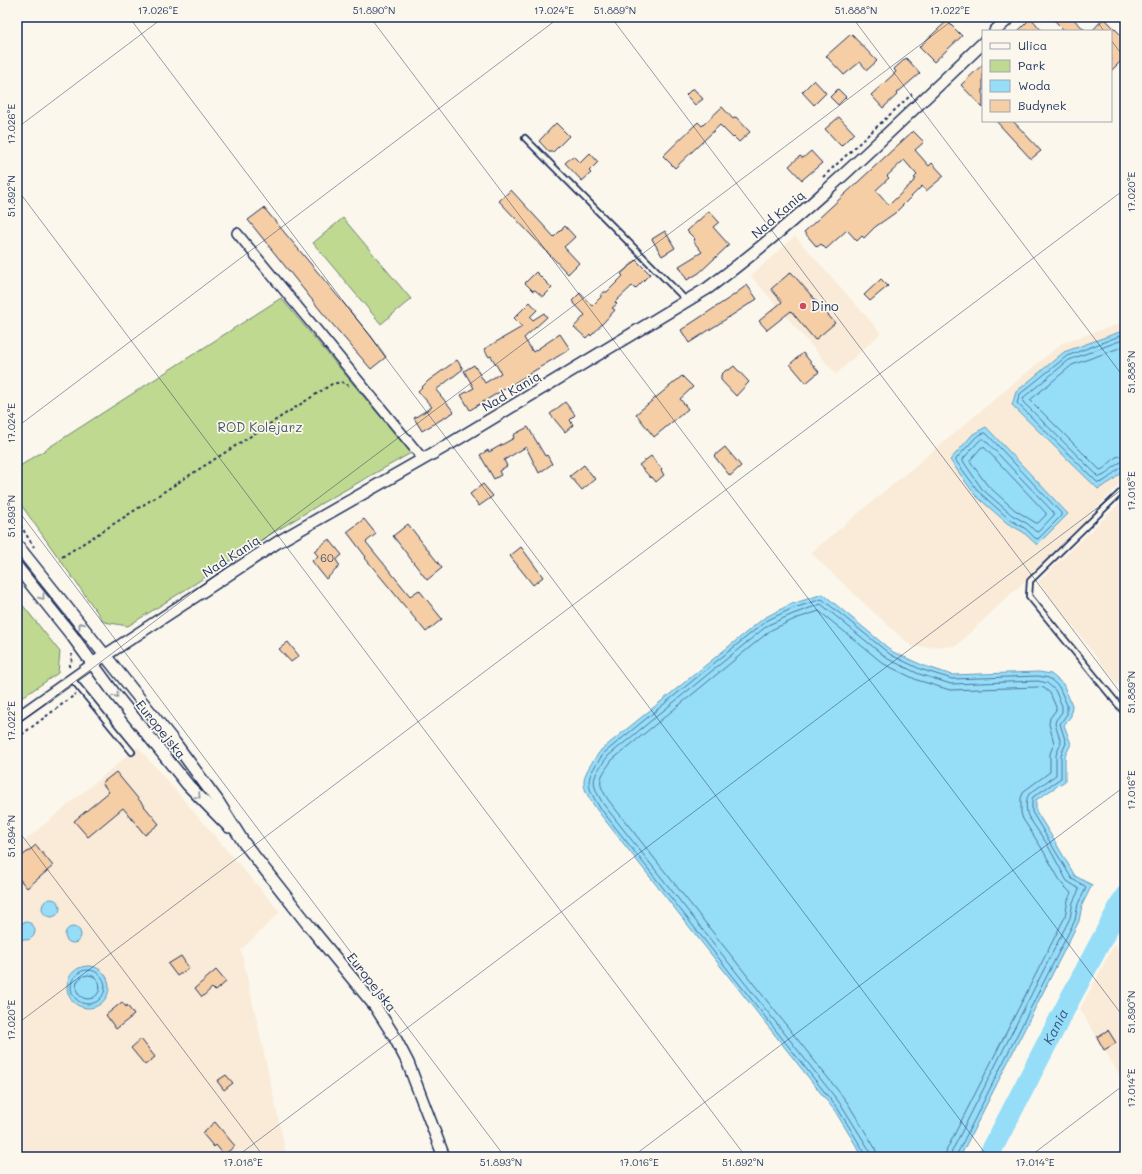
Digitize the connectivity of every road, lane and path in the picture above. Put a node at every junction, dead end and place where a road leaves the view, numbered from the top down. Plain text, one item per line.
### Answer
1 (1010, 17) edge
2 (996, 30) edge
3 (982, 44) edge
4 (914, 92) dead end
5 (525, 138) dead end
6 (820, 180) dead end
7 (237, 233) dead end
8 (687, 302) junction
9 (351, 387) dead end
10 (423, 459) junction
11 (1125, 488) edge
12 (17, 545) edge
13 (62, 557) dead end
14 (17, 567) edge
15 (70, 649) dead end
16 (106, 655) junction
17 (92, 664) junction
18 (67, 669) dead end
19 (72, 679) junction
20 (81, 691) junction
21 (1125, 713) edge
22 (17, 717) edge
23 (17, 738) edge
24 (132, 752) dead end
25 (244, 843) junction
26 (444, 1157) edge

1 - 2 street
3 - 8 street, Nad Kanią
4 - 6 path
5 - 8 lane
7 - 10 street
8 - 10 street, Nad Kanią
9 - 13 path
10 - 16 street, Nad Kanią
11 - 21 lane
16 -> 12 street, Europejska
14 -> 17 street, Europejska
15 - 18 path
16 - 17 street, Nad Kanią
16 - 25 street, Europejska
17 - 19 street, Nad Kanią
17 -> 25 street, Europejska
19 - 20 lane
19 - 22 street, Nad Kanią
20 - 23 path
20 - 24 lane
25 - 26 street, Europejska

